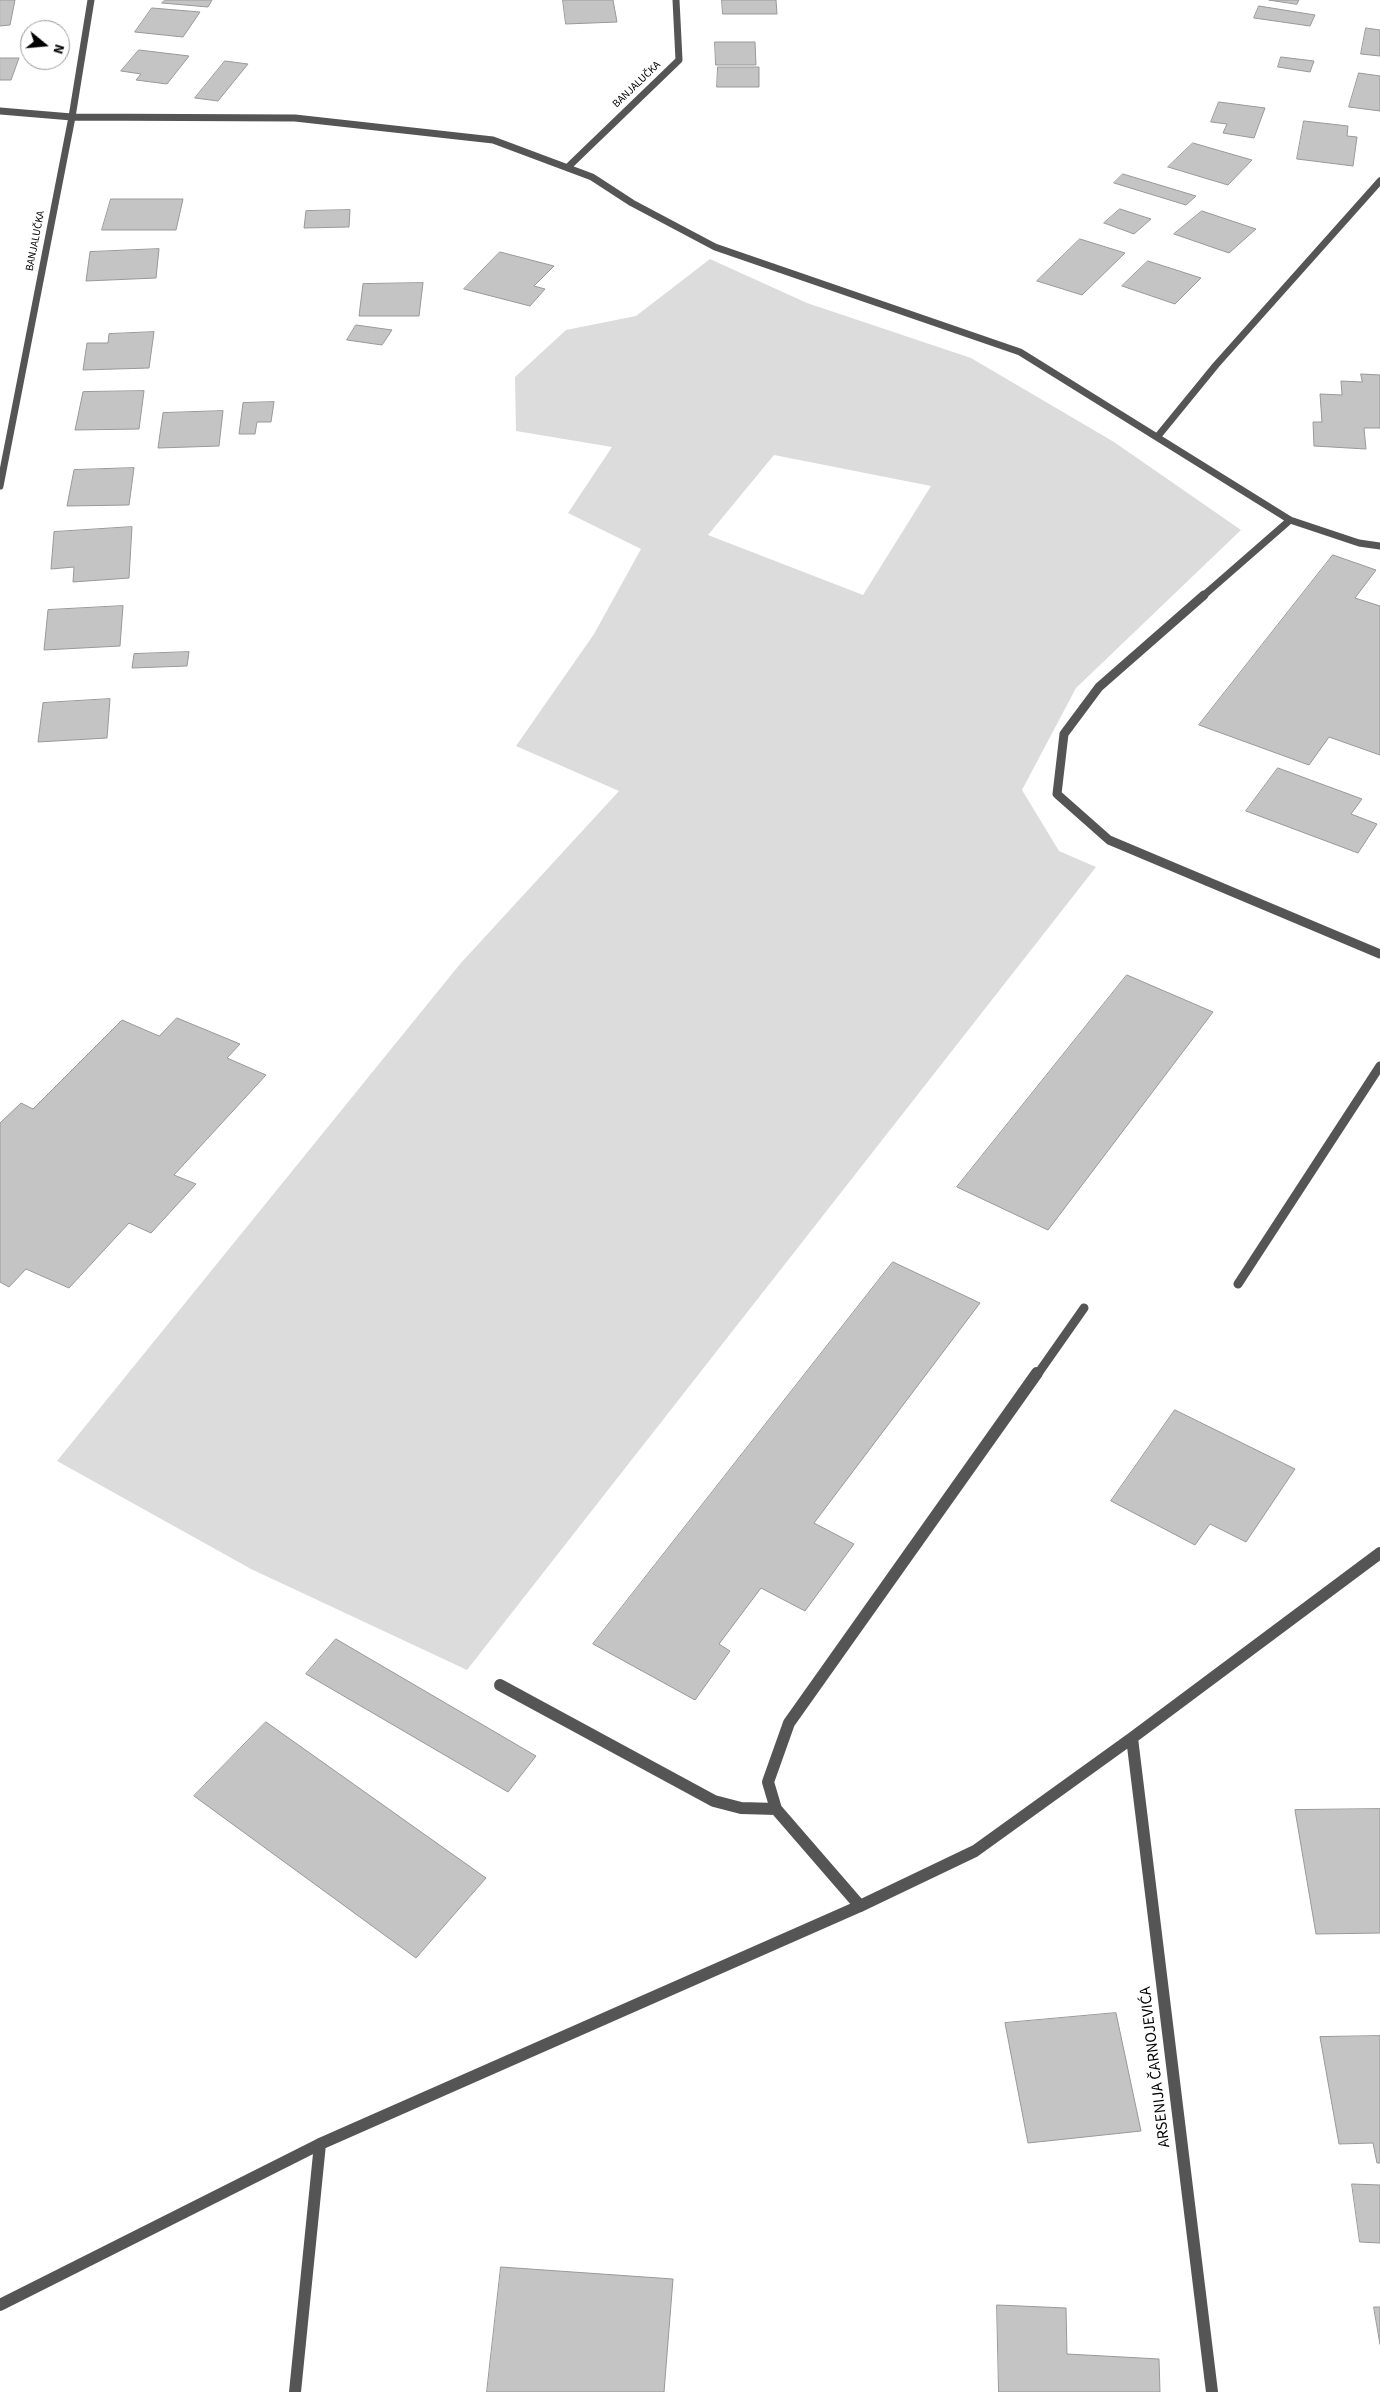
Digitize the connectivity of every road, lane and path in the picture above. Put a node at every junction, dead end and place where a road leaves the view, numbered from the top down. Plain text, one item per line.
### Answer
1 (91, 0) edge
2 (676, 0) edge
3 (0, 111) edge
4 (72, 117) junction
5 (568, 167) junction
6 (1380, 181) edge
7 (1158, 436) junction
8 (0, 486) edge
9 (1290, 520) junction
10 (1380, 546) edge
11 (1380, 954) edge
12 (1380, 1066) edge
13 (1238, 1284) dead end
14 (1084, 1308) dead end
15 (1380, 1553) edge
16 (500, 1685) dead end
17 (1132, 1738) junction
18 (776, 1809) junction
19 (860, 1906) junction
20 (320, 2144) junction
21 (0, 2305) edge
22 (295, 2392) edge
23 (1212, 2392) edge

1 - 4 street, BANJALUČKA
2 - 5 street, BANJALUČKA
3 - 4 street
4 - 5 street
4 - 8 street, BANJALUČKA
5 - 7 street
6 - 7 street
7 - 9 street
9 - 10 street
9 - 11 street
12 - 13 street
14 - 18 street
15 - 17 street
16 - 18 street
17 - 19 street
17 - 23 street, ARSENIJA ČARNOJEVIĆA
18 - 19 street
19 - 20 street
20 - 21 street
20 - 22 street

